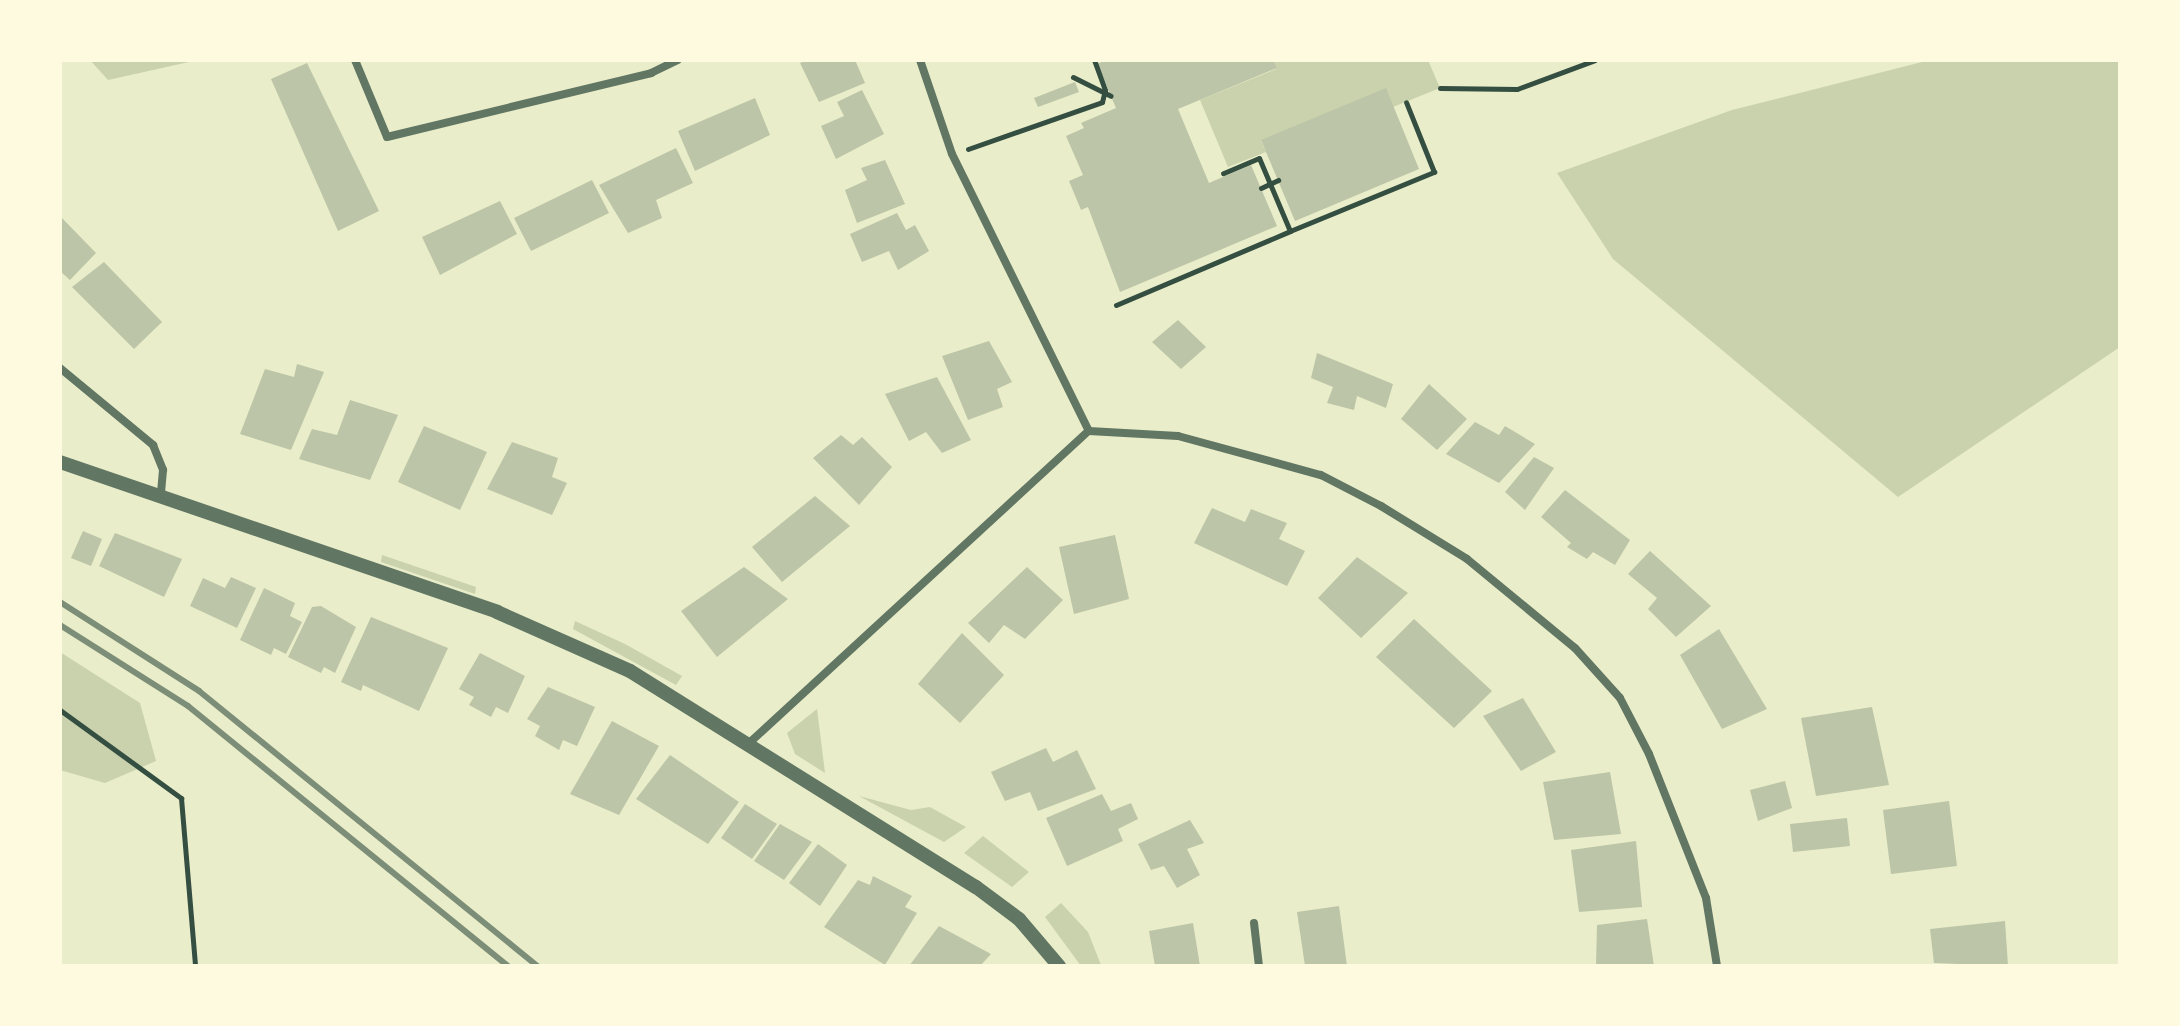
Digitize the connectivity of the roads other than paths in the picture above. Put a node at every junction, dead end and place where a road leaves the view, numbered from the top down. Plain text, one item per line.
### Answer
1 (355, 60) edge
2 (678, 60) edge
3 (920, 60) edge
4 (60, 368) edge
5 (1089, 431) junction
6 (60, 462) edge
7 (161, 493) junction
8 (746, 745) junction
9 (1254, 923) dead end
10 (1059, 966) edge
11 (1259, 966) edge
12 (1717, 966) edge

1 - 2 street
3 - 5 street
4 - 7 street
5 - 8 street
5 - 12 street
6 - 7 street
7 - 8 street
8 - 10 street
9 - 11 street

